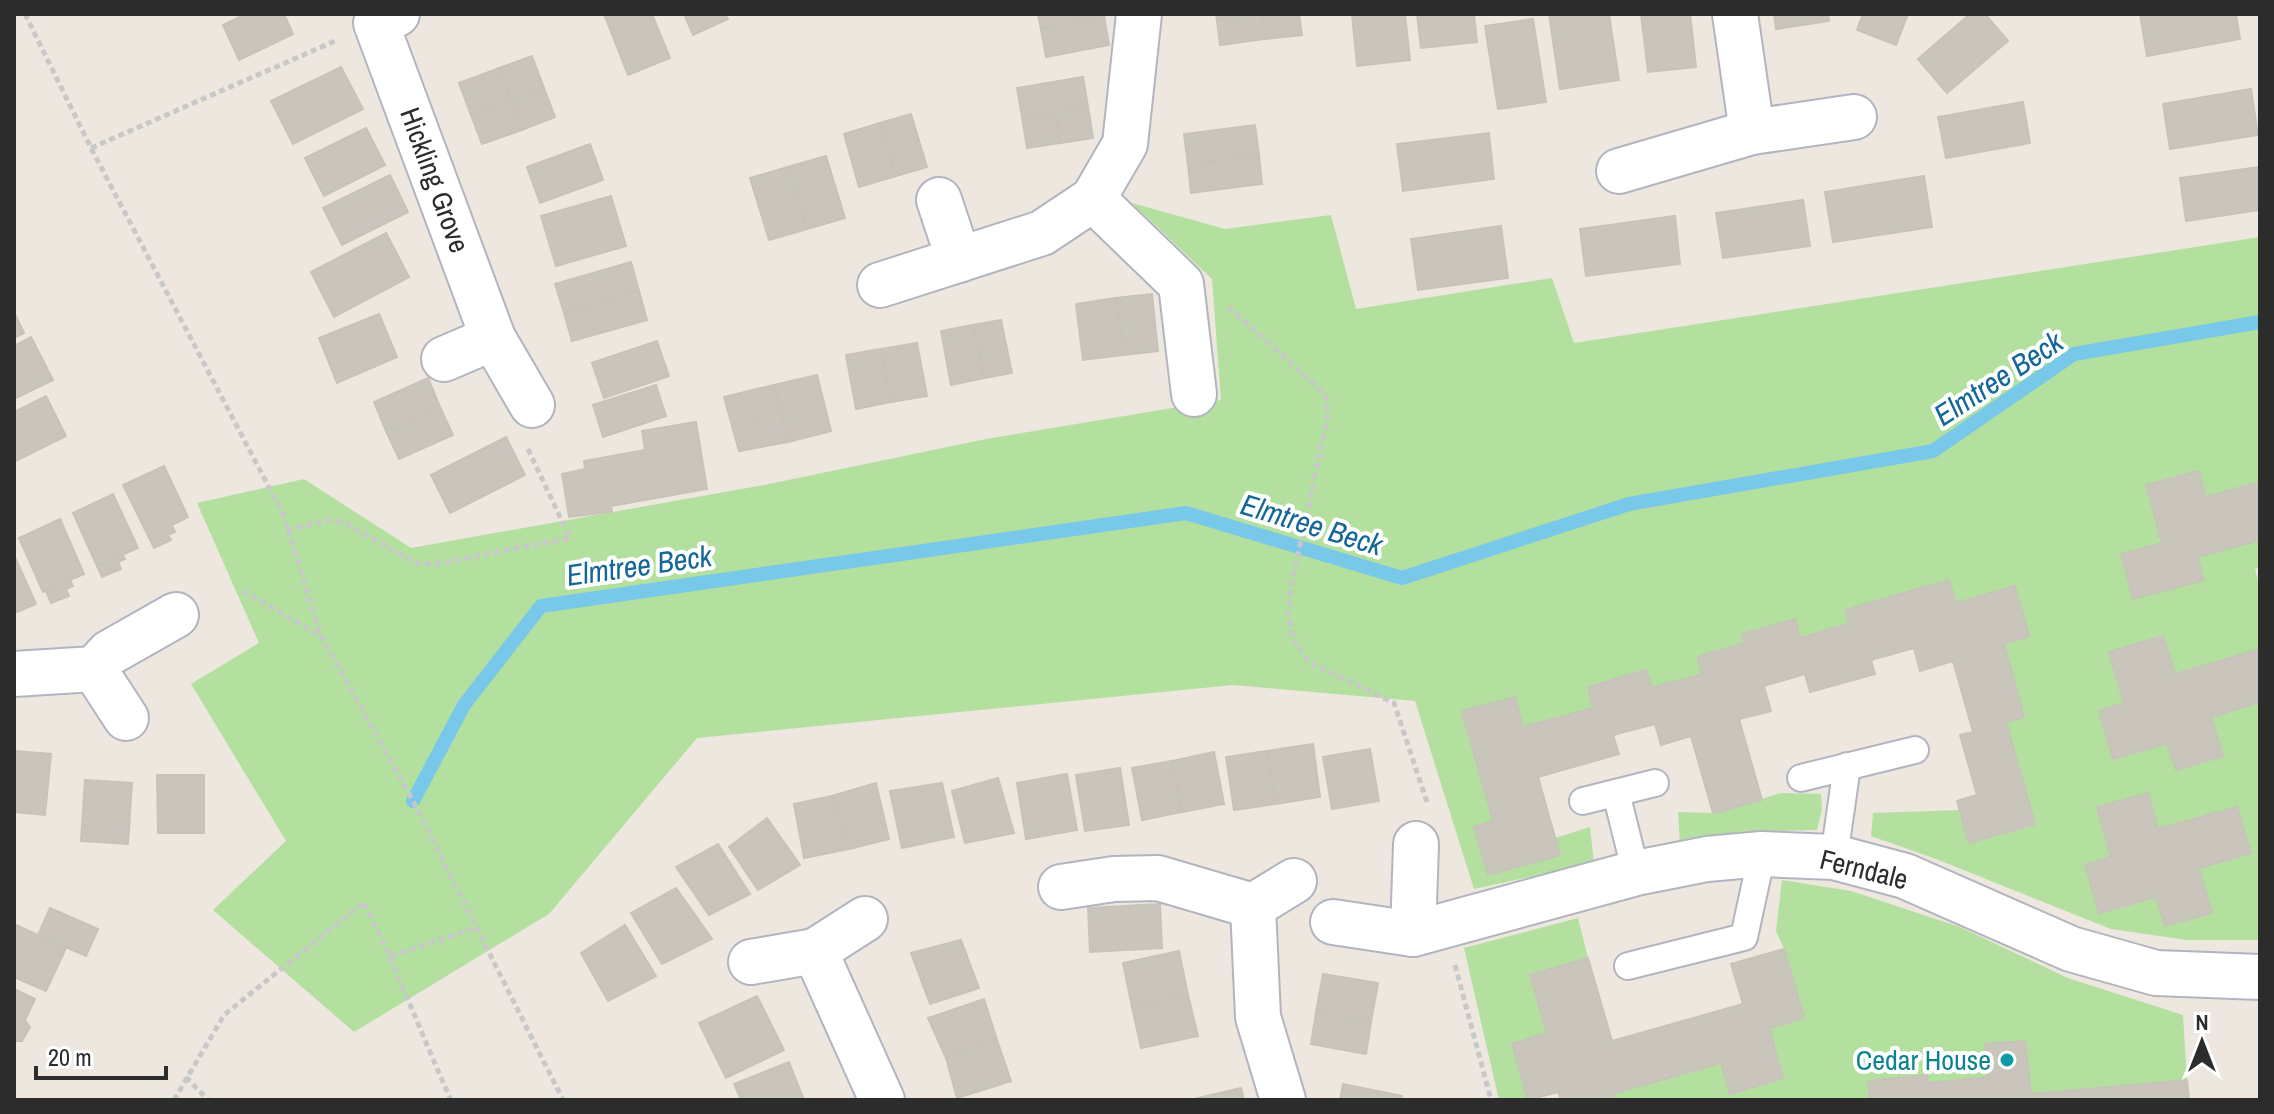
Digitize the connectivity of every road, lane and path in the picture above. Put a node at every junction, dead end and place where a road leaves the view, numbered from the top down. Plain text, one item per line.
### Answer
1 (25, 14) edge
2 (1139, 14) edge
3 (1735, 14) edge
4 (382, 17) edge
5 (1854, 117) dead end
6 (1752, 132) junction
7 (91, 148) junction
8 (1619, 171) dead end
9 (1093, 199) junction
10 (939, 200) dead end
11 (959, 260) junction
12 (1181, 284) junction
13 (880, 285) dead end
14 (493, 338) junction
15 (444, 359) dead end
16 (1194, 394) dead end
17 (528, 423) joint
18 (287, 530) junction
19 (243, 591) dead end
20 (176, 615) dead end
21 (321, 636) junction
22 (94, 669) junction
23 (14, 674) edge
24 (126, 718) dead end
25 (1915, 750) dead end
26 (1847, 766) junction
27 (1801, 778) dead end
28 (1655, 783) dead end
29 (1616, 793) junction
30 (1583, 801) dead end
31 (1416, 844) joint
32 (1762, 854) junction
33 (1834, 857) junction
34 (1636, 873) junction
35 (1294, 881) dead end
36 (1061, 887) dead end
37 (1253, 906) junction
38 (865, 919) dead end
39 (1333, 922) dead end
40 (475, 928) junction
41 (1429, 930) junction
42 (815, 951) junction
43 (391, 956) junction
44 (751, 962) dead end
45 (1628, 966) dead end
46 (2260, 977) edge
47 (186, 1077) junction
48 (174, 1100) edge
49 (208, 1100) edge
50 (451, 1100) edge
51 (563, 1100) edge
52 (882, 1100) edge
53 (1283, 1100) edge
54 (1491, 1100) edge

1 - 7 path
2 - 9 street
3 - 6 street
4 - 7 path
4 - 14 street, Hickling Grove
5 - 6 street
6 - 8 street
7 - 18 path
9 - 11 street
9 - 12 street
10 - 11 street
11 - 13 street
12 - 16 street
12 - 31 path
14 - 15 street
14 - 17 street, Hickling Grove
17 - 18 path
18 - 21 path
19 - 21 path
20 - 22 street
21 - 40 path
22 - 23 street
22 - 24 street
25 - 26 lane
26 - 27 lane
26 - 33 lane
28 - 29 lane
29 - 30 lane
29 - 34 lane
31 - 41 street
32 - 33 street, Ferndale
32 - 34 street, Ferndale
32 - 45 lane
33 - 46 street, Ferndale
34 - 41 street, Ferndale
35 - 37 street
36 - 37 street
37 - 53 street
38 - 42 street
39 - 41 street, Ferndale
40 - 43 path
40 - 51 path
41 - 54 path
42 - 44 street
42 - 52 street
43 - 47 path
43 - 50 path
47 - 48 path
47 - 49 path

